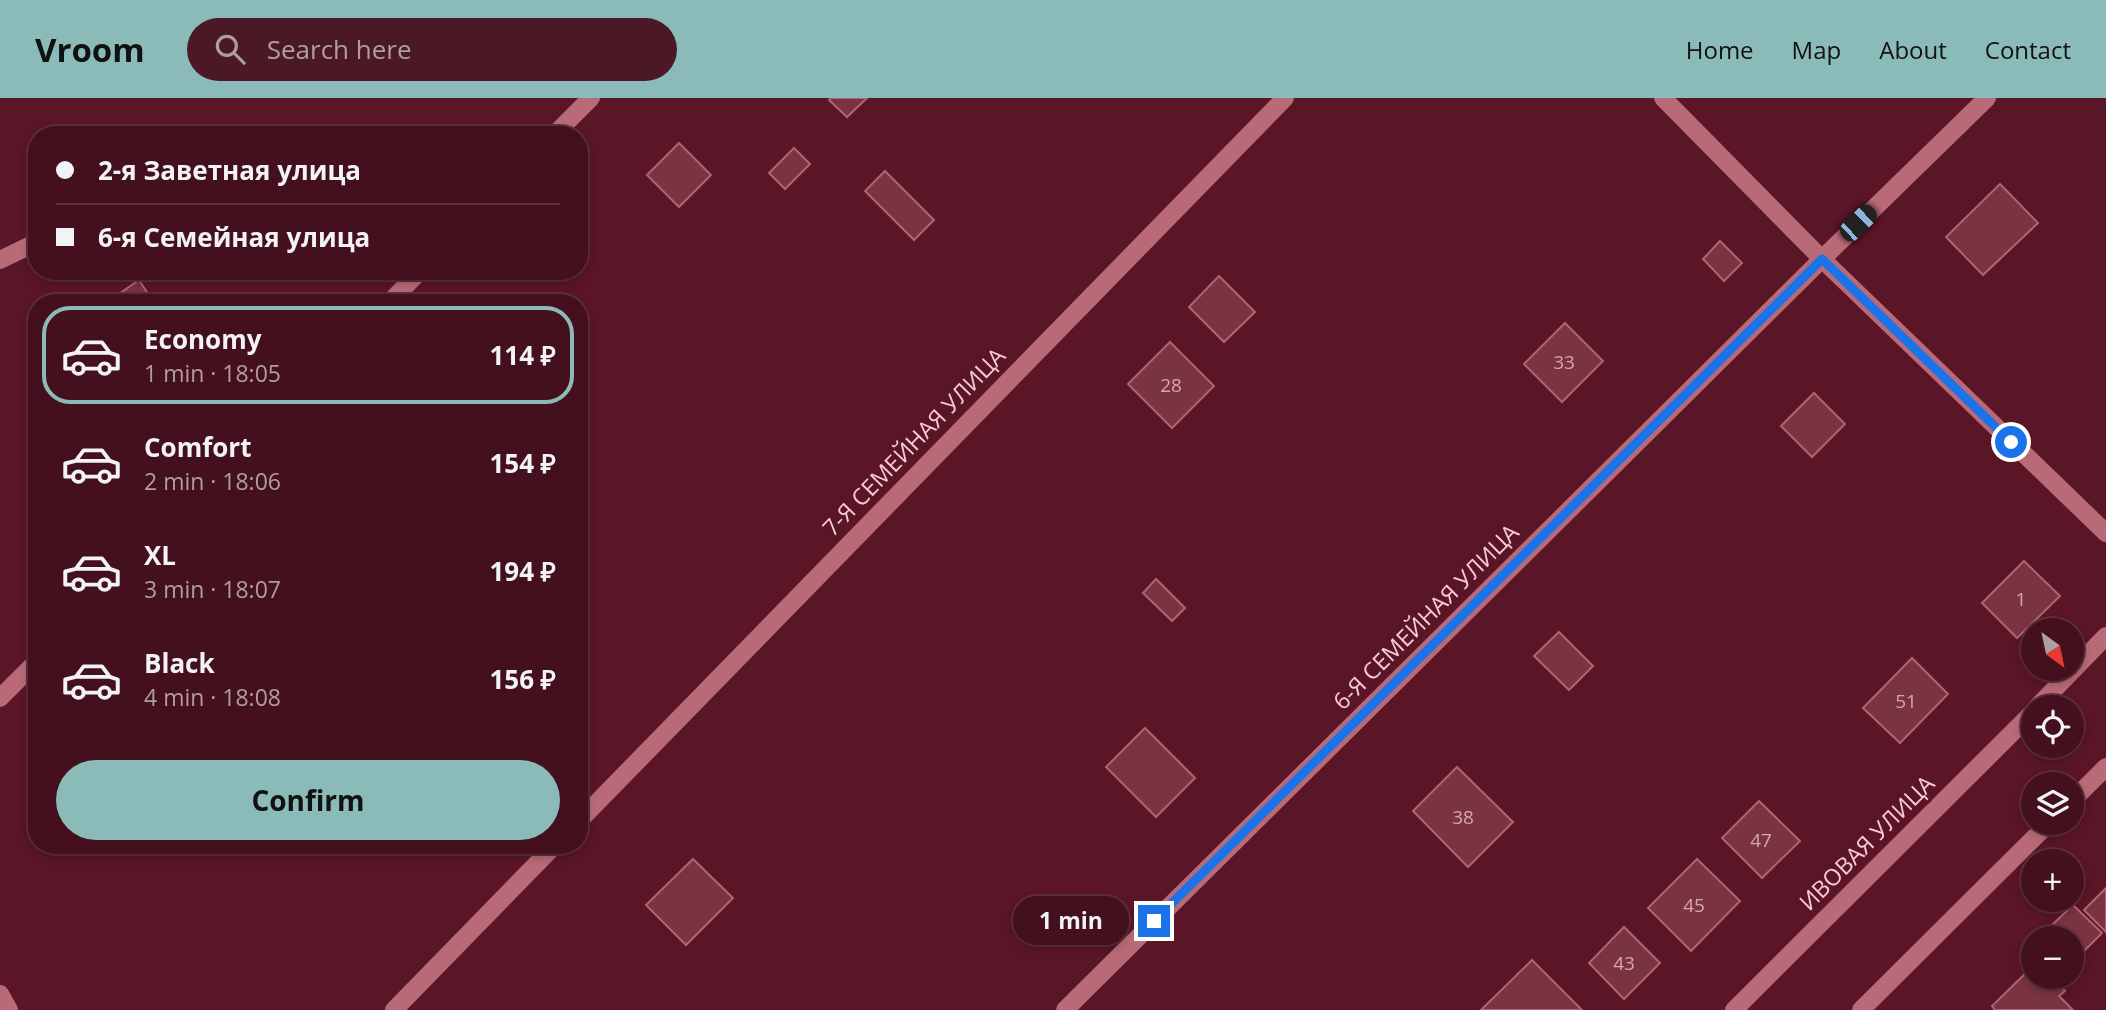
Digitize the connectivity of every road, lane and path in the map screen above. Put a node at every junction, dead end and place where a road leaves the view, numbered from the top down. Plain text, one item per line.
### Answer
1 (591, 98) edge
2 (1285, 98) edge
3 (1664, 98) edge
4 (1987, 98) edge
5 (563, 126) edge
6 (28, 246) edge
7 (1822, 259) junction
8 (0, 260) edge
9 (411, 280) edge
10 (398, 294) edge
11 (2106, 533) edge
12 (2106, 636) edge
13 (28, 670) edge
14 (2049, 695) edge
15 (0, 698) edge
16 (2021, 723) edge
17 (2106, 767) edge
18 (2084, 789) edge
19 (588, 812) edge
20 (2037, 835) edge
21 (546, 854) edge
22 (0, 994) edge
23 (9, 1010) edge
24 (394, 1010) edge
25 (1065, 1010) edge
26 (1734, 1010) edge
27 (1861, 1010) edge

1 - 5 street
2 - 19 street, 7-Я СЕМЕЙНАЯ УЛИЦА
3 - 7 street
4 - 7 street, 6-Я СЕМЕЙНАЯ УЛИЦА
6 - 8 street
7 - 11 street
7 - 25 street, 6-Я СЕМЕЙНАЯ УЛИЦА
9 - 10 street
12 - 14 street, ИВОВАЯ УЛИЦА
13 - 15 street
16 - 26 street, ИВОВАЯ УЛИЦА
17 - 18 street
20 - 27 street
21 - 24 street
22 - 23 street

